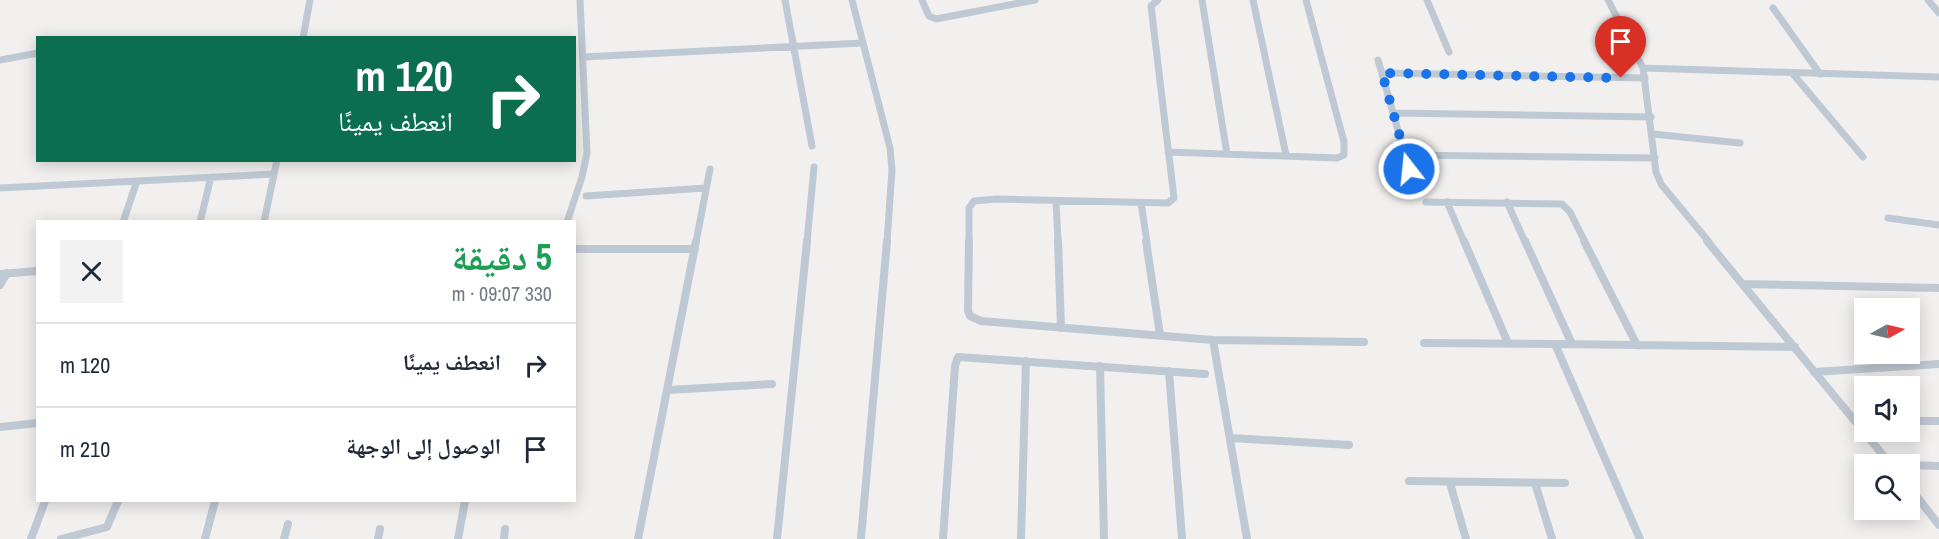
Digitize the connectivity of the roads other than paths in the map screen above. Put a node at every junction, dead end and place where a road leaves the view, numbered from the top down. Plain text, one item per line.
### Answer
1 (310, 0) edge
2 (580, 0) edge
3 (785, 0) edge
4 (852, 0) edge
5 (922, 0) edge
6 (1035, 0) edge
7 (1158, 0) edge
8 (1202, 0) edge
9 (1253, 0) edge
10 (1306, 0) edge
11 (1427, 0) edge
12 (1608, 0) edge
13 (1928, 0) edge
14 (1773, 8) dead end
15 (1939, 13) edge
16 (303, 36) edge
17 (863, 43) junction
18 (794, 46) junction
19 (1449, 52) dead end
20 (36, 53) edge
21 (583, 57) junction
22 (0, 60) edge
23 (1378, 60) dead end
24 (1643, 68) junction
25 (1382, 73) junction
26 (1793, 74) junction
27 (1820, 74) junction
28 (1939, 77) edge
29 (1645, 78) junction
30 (1393, 113) junction
31 (1651, 117) junction
32 (1653, 134) junction
33 (1740, 143) dead end
34 (812, 146) dead end
35 (1168, 152) junction
36 (1227, 154) junction
37 (1286, 155) junction
38 (1405, 155) junction
39 (1863, 157) dead end
40 (1655, 158) junction
41 (277, 162) edge
42 (814, 167) dead end
43 (710, 168) dead end
44 (1409, 169) dead end
45 (274, 174) junction
46 (211, 177) junction
47 (137, 181) junction
48 (0, 188) edge
49 (706, 188) junction
50 (586, 196) dead end
51 (1056, 201) junction
52 (1426, 202) dead end
53 (1448, 202) junction
54 (1507, 202) junction
55 (1141, 203) junction
56 (1888, 218) dead end
57 (124, 220) edge
58 (200, 220) edge
59 (264, 220) edge
60 (568, 220) edge
61 (1939, 225) edge
62 (576, 249) edge
63 (695, 249) junction
64 (36, 271) edge
65 (4, 274) edge
66 (1744, 284) junction
67 (0, 285) edge
68 (1939, 288) edge
69 (1061, 328) junction
70 (1160, 335) junction
71 (1213, 340) junction
72 (1364, 342) dead end
73 (1424, 343) dead end
74 (1508, 343) junction
75 (1555, 344) junction
76 (1572, 344) junction
77 (1637, 345) junction
78 (1795, 347) junction
79 (1026, 361) junction
80 (1939, 364) edge
81 (1100, 366) junction
82 (1168, 371) junction
83 (1814, 372) junction
84 (1205, 374) dead end
85 (772, 384) dead end
86 (668, 390) junction
87 (1853, 421) joint
88 (1920, 421) edge
89 (1939, 421) edge
90 (36, 423) edge
91 (0, 428) edge
92 (1231, 438) junction
93 (1349, 445) dead end
94 (1882, 454) edge
95 (1920, 465) edge
96 (1939, 466) edge
97 (1409, 482) dead end
98 (1450, 483) junction
99 (1534, 483) junction
100 (1564, 483) dead end
101 (1920, 501) edge
102 (45, 502) edge
103 (118, 502) edge
104 (215, 502) edge
105 (465, 502) edge
106 (288, 524) dead end
107 (1939, 525) edge
108 (380, 529) dead end
109 (31, 539) edge
110 (62, 539) edge
111 (205, 539) edge
112 (284, 539) edge
113 (378, 539) edge
114 (458, 539) edge
115 (638, 539) edge
116 (777, 539) edge
117 (861, 539) edge
118 (943, 539) edge
119 (1021, 539) edge
120 (1104, 539) edge
121 (1182, 539) edge
122 (1247, 539) edge
123 (1466, 539) edge
124 (1552, 539) edge
125 (1640, 539) edge

1 - 16 street
2 - 21 street
3 - 18 street
4 - 17 street
5 - 6 street
7 - 35 street
8 - 36 street
9 - 37 street
10 - 37 street
11 - 19 street
12 - 24 street
13 - 15 street
14 - 27 street
17 - 18 street
17 - 117 street
18 - 21 street
18 - 34 street
20 - 22 street
21 - 60 street
23 - 25 street
24 - 26 street
24 - 29 street
25 - 29 street
25 - 30 street
26 - 27 street
26 - 39 street
27 - 28 street
29 - 31 street
30 - 31 street
30 - 38 street
31 - 32 street
32 - 33 street
32 - 40 street
35 - 36 street
35 - 55 street
36 - 37 street
38 - 40 street
38 - 44 street
40 - 66 street
41 - 45 street
42 - 116 street
43 - 49 street
45 - 46 street
45 - 59 street
46 - 47 street
46 - 58 street
47 - 48 street
47 - 57 street
49 - 50 street
49 - 63 street
51 - 55 street
51 - 69 street
51 - 69 street
52 - 53 street
53 - 54 street
53 - 74 street
54 - 76 street
54 - 77 street
55 - 70 street
56 - 61 street
62 - 63 street
63 - 86 street
64 - 65 street
65 - 67 street
66 - 68 street
66 - 78 street
69 - 70 street
70 - 71 street
71 - 72 street
71 - 92 street
73 - 74 street
74 - 75 street
75 - 76 street
75 - 125 street
76 - 77 street
77 - 78 street
78 - 83 street
79 - 81 street
79 - 118 street
79 - 119 street
80 - 83 street
81 - 82 street
81 - 120 street
82 - 84 street
82 - 121 street
83 - 87 street
85 - 86 street
86 - 115 street
87 - 94 street
88 - 89 street
90 - 91 street
92 - 93 street
92 - 122 street
95 - 96 street
97 - 98 street
98 - 99 street
98 - 123 street
99 - 100 street
99 - 124 street
101 - 107 street
102 - 109 street
103 - 110 street
104 - 111 street
105 - 114 street
106 - 112 street
108 - 113 street

